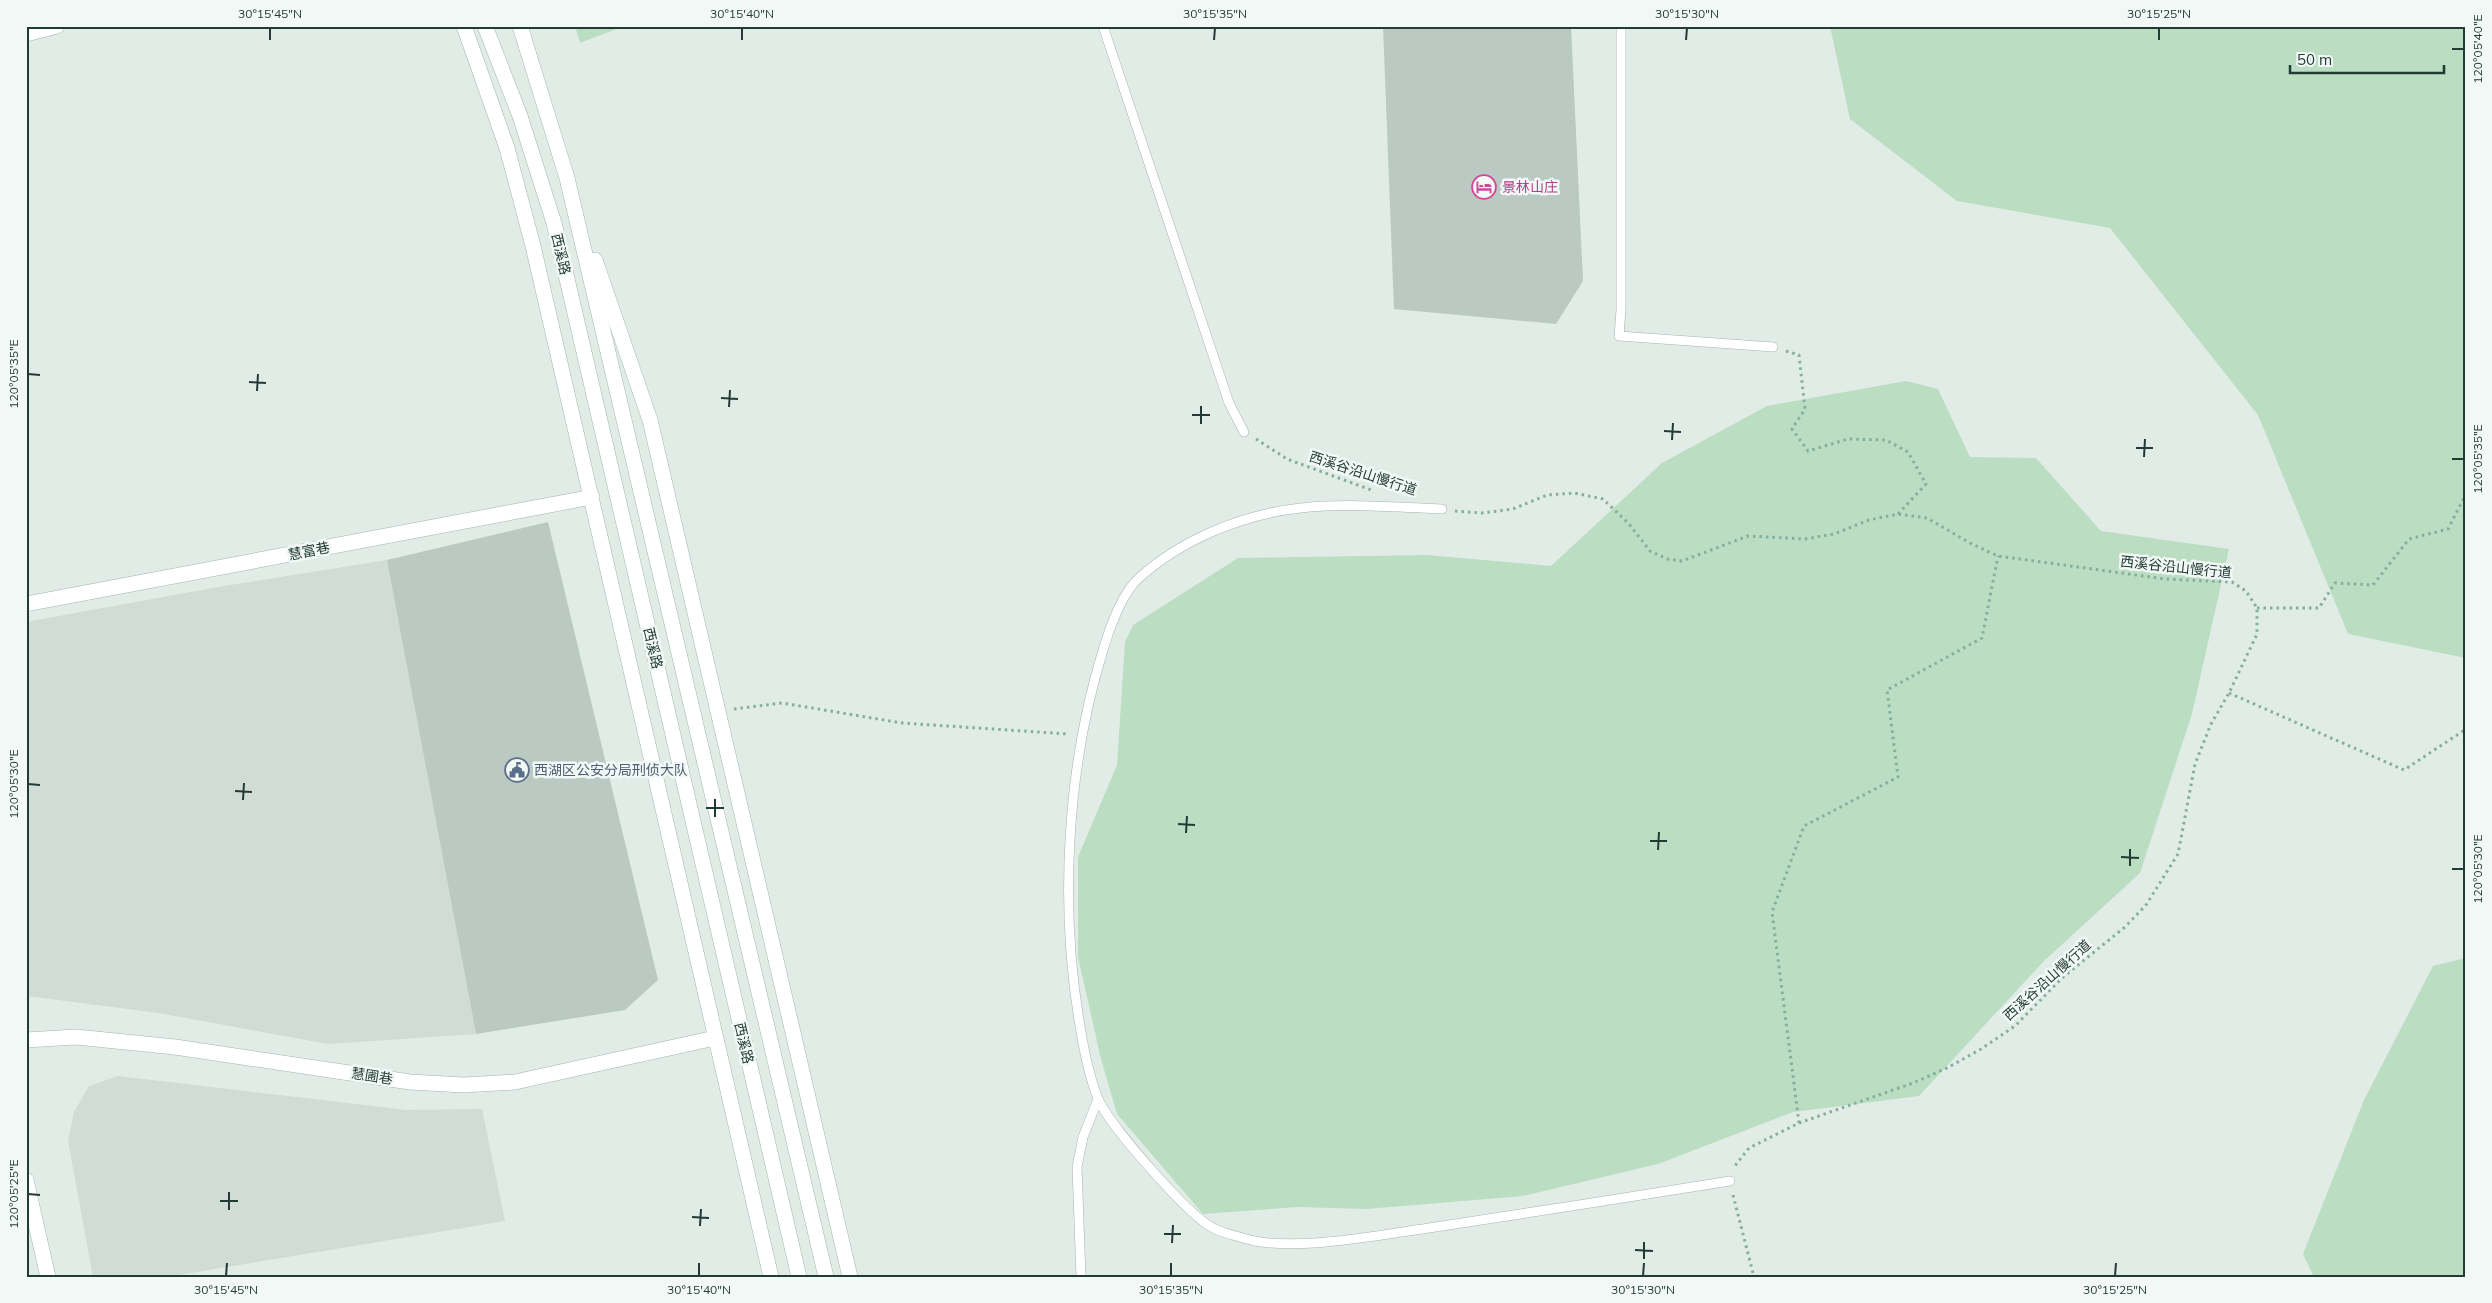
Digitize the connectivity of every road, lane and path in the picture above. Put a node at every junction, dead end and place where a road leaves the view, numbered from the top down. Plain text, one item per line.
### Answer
1 (58, 26) edge
2 (464, 26) edge
3 (485, 26) edge
4 (520, 26) edge
5 (1103, 26) edge
6 (1621, 26) edge
7 (26, 34) edge
8 (567, 178) junction
9 (1773, 347) joint
10 (1244, 432) joint
11 (1380, 493) dead end
12 (2466, 494) edge
13 (592, 497) junction
14 (1442, 509) joint
15 (1898, 514) junction
16 (1998, 556) junction
17 (26, 604) edge
18 (2257, 608) junction
19 (2229, 693) junction
20 (718, 711) junction
21 (2466, 729) edge
22 (1084, 735) junction
23 (715, 1038) junction
24 (26, 1040) edge
25 (1098, 1099) junction
26 (1799, 1123) junction
27 (26, 1180) edge
28 (1730, 1181) junction
29 (48, 1277) edge
30 (771, 1277) edge
31 (799, 1277) edge
32 (826, 1277) edge
33 (850, 1277) edge
34 (1081, 1277) edge
35 (1754, 1277) edge

1 - 7 street
2 - 13 street, 西溪路
3 - 31 street, 西溪路
4 - 8 street, 西溪路
5 - 10 lane
6 - 9 lane
8 - 20 street, 西溪路
8 - 32 street, 西溪路
9 - 15 path
10 - 11 path, 西溪谷沿山慢行道
12 - 18 path
13 - 17 street, 慧富巷
13 - 23 street, 西溪路
14 - 15 path, 西溪谷沿山慢行道
14 - 22 lane
15 - 16 path, 西溪谷沿山慢行道
16 - 18 path, 西溪谷沿山慢行道
16 - 26 path
18 - 19 path, 西溪谷沿山慢行道
19 - 21 path
19 - 26 path, 西溪谷沿山慢行道
20 - 22 path
20 - 33 street, 西溪路
22 - 25 lane
23 - 24 street, 慧圃巷
23 - 30 street, 西溪路
25 - 28 lane
25 - 34 lane
26 - 28 path, 西溪谷沿山慢行道
27 - 29 street
28 - 35 path

